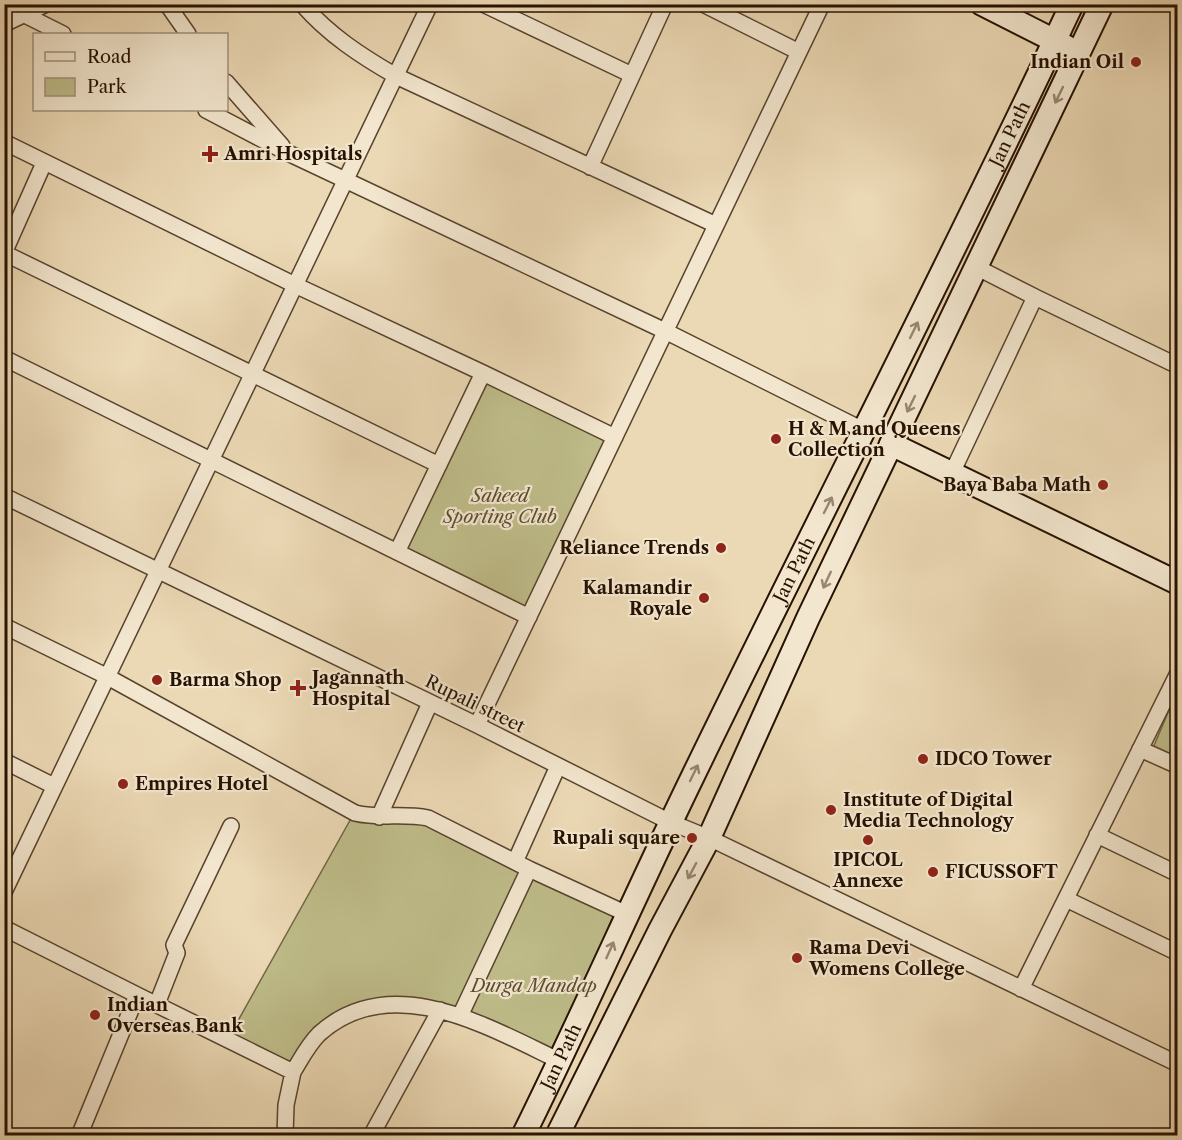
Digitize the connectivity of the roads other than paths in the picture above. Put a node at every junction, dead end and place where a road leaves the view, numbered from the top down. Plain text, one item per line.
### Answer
1 (46, 4) edge
2 (167, 4) edge
3 (302, 4) edge
4 (430, 4) edge
5 (483, 4) edge
6 (665, 4) edge
7 (703, 4) edge
8 (822, 4) edge
9 (982, 4) edge
10 (1072, 4) edge
11 (1102, 4) edge
12 (25, 15) junction
13 (4, 24) edge
14 (61, 33) edge
15 (187, 33) edge
16 (1055, 41) junction
17 (800, 52) junction
18 (1079, 53) junction
19 (632, 75) junction
20 (396, 76) junction
21 (228, 84) edge
22 (208, 111) edge
23 (4, 142) edge
24 (288, 153) junction
25 (44, 163) junction
26 (590, 167) junction
27 (346, 179) junction
28 (716, 225) junction
29 (976, 267) junction
30 (295, 285) junction
31 (1035, 297) junction
32 (665, 331) junction
33 (4, 358) edge
34 (1178, 366) edge
35 (253, 373) junction
36 (483, 373) junction
37 (865, 431) junction
38 (615, 437) junction
39 (891, 444) junction
40 (210, 461) junction
41 (439, 465) junction
42 (952, 473) junction
43 (4, 496) edge
44 (397, 552) junction
45 (159, 572) junction
46 (1178, 583) edge
47 (529, 617) junction
48 (4, 626) edge
49 (1178, 673) edge
50 (106, 676) junction
51 (1173, 693) edge
52 (430, 703) junction
53 (477, 725) junction
54 (1140, 749) junction
55 (4, 761) edge
56 (558, 766) junction
57 (1178, 766) edge
58 (54, 786) junction
59 (379, 817) junction
60 (670, 822) junction
61 (231, 826) dead end
62 (1097, 835) junction
63 (709, 838) junction
64 (522, 866) junction
65 (1178, 874) edge
66 (4, 892) edge
67 (1066, 899) junction
68 (627, 914) junction
69 (4, 928) edge
70 (1178, 953) edge
71 (1021, 988) junction
72 (137, 995) junction
73 (157, 1004) junction
74 (440, 1010) junction
75 (460, 1016) junction
76 (560, 1061) junction
77 (1178, 1064) edge
78 (293, 1072) junction
79 (79, 1136) edge
80 (285, 1136) edge
81 (371, 1136) edge
82 (523, 1136) edge
83 (557, 1136) edge

1 - 12 street
2 - 15 street
3 - 20 street
4 - 20 street
5 - 19 street
6 - 19 street
7 - 17 street
8 - 17 street
9 - 16 main road
10 - 16 main road, Jan Path
11 - 18 main road, Jan Path
12 - 13 street
12 - 14 street
16 - 18 main road
37 -> 16 main road, Jan Path
17 - 28 street
18 -> 29 main road, Jan Path
19 - 26 street
20 - 26 street
20 - 27 street
21 - 24 street
22 - 24 street
23 - 25 street
24 - 27 street
25 - 30 street
25 - 35 street
26 - 28 street
27 - 30 street
27 - 32 street
28 - 32 street
29 - 31 street
29 -> 39 main road, Jan Path
30 - 35 street
30 - 36 street
31 - 34 street
31 - 42 street
32 - 37 street
32 - 38 street
33 - 40 street
35 - 40 street
35 - 41 street
36 - 38 street
36 - 41 street
60 -> 37 main road, Jan Path
38 - 47 street
39 - 42 main road
39 -> 63 main road, Jan Path
40 - 44 street
40 - 45 street
41 - 44 street
42 - 46 main road
43 - 45 street, Rupali street
44 - 47 street
45 - 50 street
45 - 52 street, Rupali street
47 - 53 street
48 - 50 street
49 - 51 street
50 - 58 street
50 - 59 street
51 - 54 street
52 - 53 street, Rupali street
52 - 59 street
53 - 56 street, Rupali street
54 - 57 street
54 - 62 street
55 - 58 street
56 - 60 street, Rupali street
56 - 64 street
58 - 66 street
59 - 64 street
60 - 63 street, Rupali street
60 - 68 main road, Jan Path
61 - 73 street
62 - 65 street
62 - 67 street
63 - 71 street, Rupali street
63 -> 83 main road, Jan Path
64 - 68 street
64 - 75 street
67 - 70 street
67 - 71 street
76 -> 68 main road, Jan Path
69 - 72 street
71 - 77 street, Rupali street
72 - 73 street
72 - 79 street
73 - 78 street
74 - 75 street
74 - 78 street
74 - 81 street
75 - 76 street
76 - 82 main road, Jan Path
78 - 80 street

